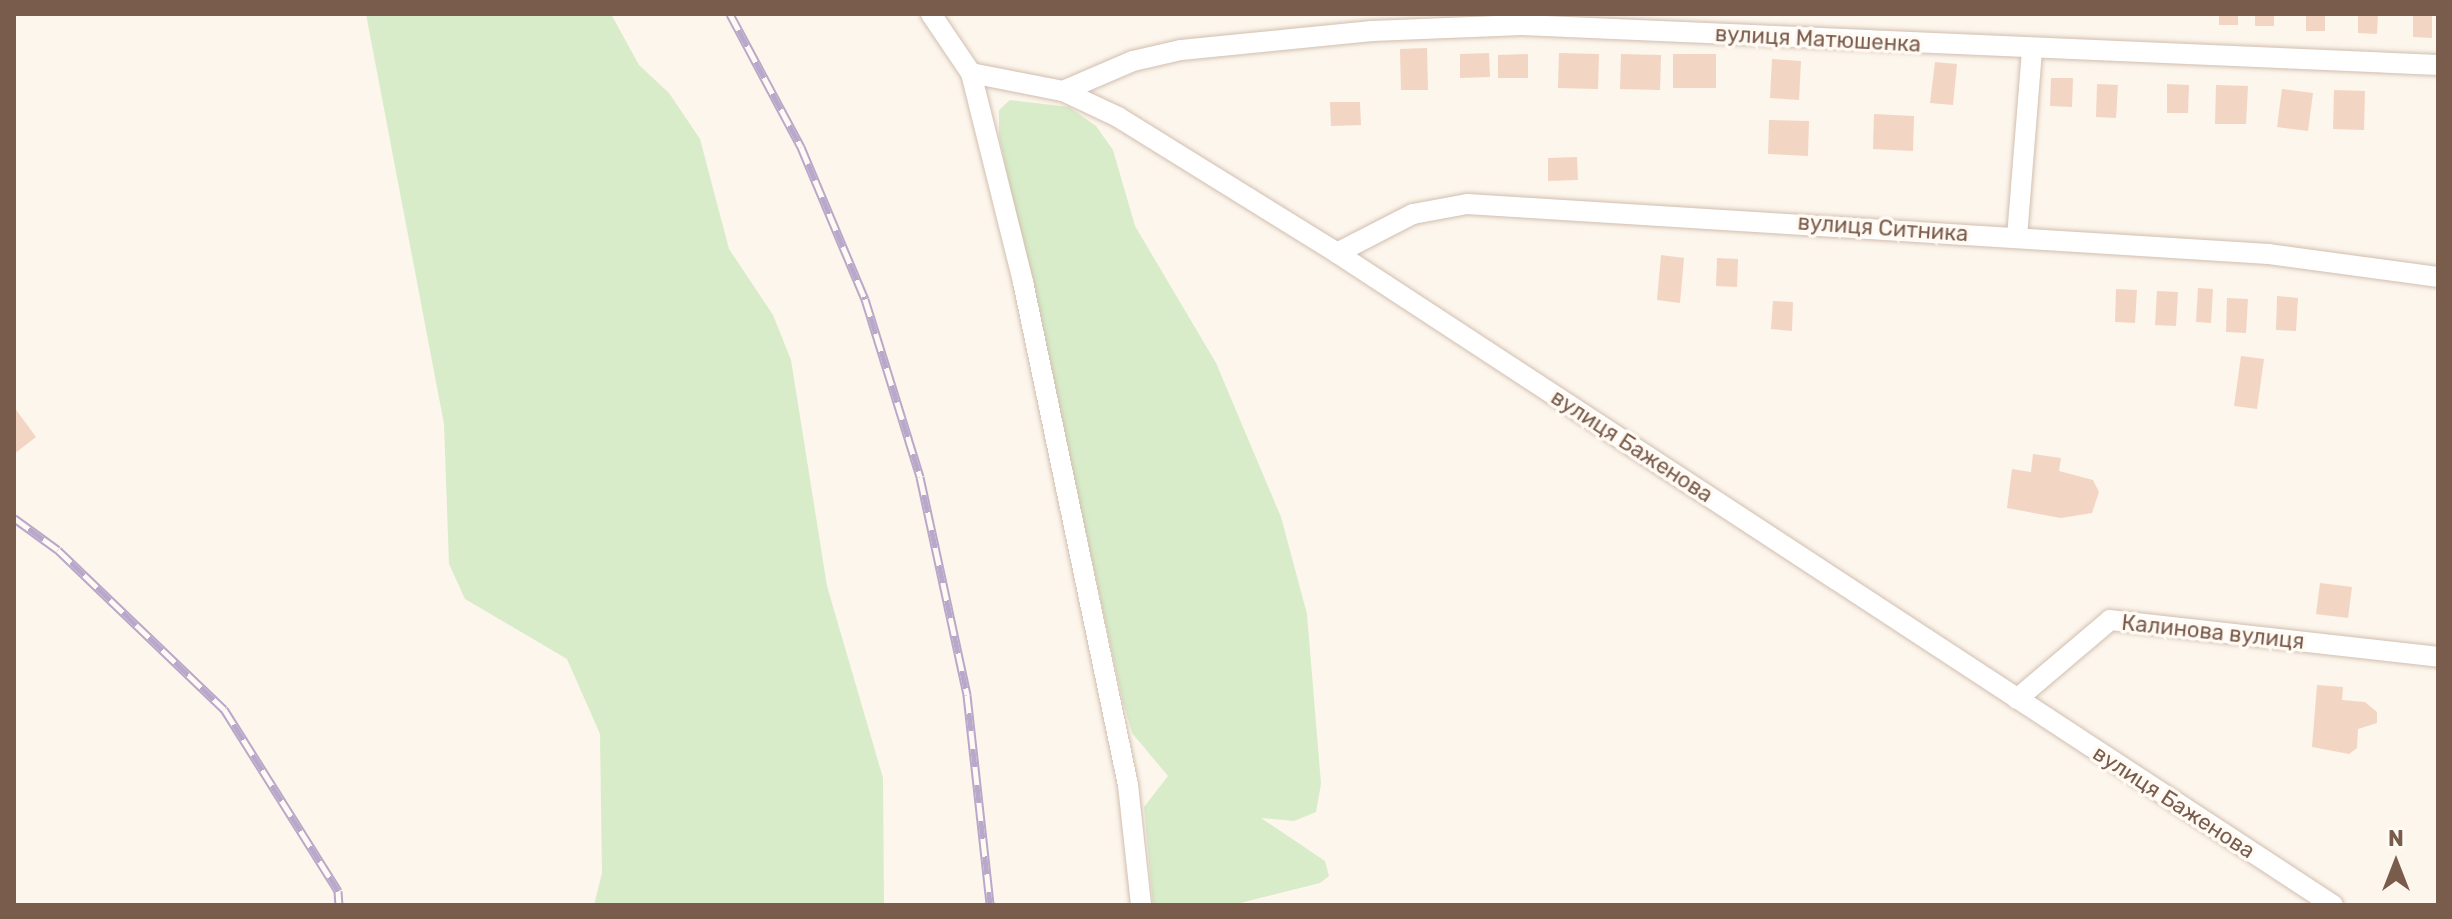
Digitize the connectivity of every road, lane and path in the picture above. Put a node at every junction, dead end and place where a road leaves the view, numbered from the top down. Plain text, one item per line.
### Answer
1 (931, 14) edge
2 (2032, 49) junction
3 (2438, 65) edge
4 (971, 73) junction
5 (1063, 91) junction
6 (2017, 237) junction
7 (1337, 253) junction
8 (2438, 277) edge
9 (2438, 657) edge
10 (2017, 699) junction
11 (1141, 905) edge
12 (2333, 905) edge

1 - 4 street
2 - 3 street, вулиця Матюшенка
2 - 5 street, вулиця Матюшенка
2 - 6 street
4 - 5 street, вулиця Баженова
4 - 11 street
5 - 7 street, вулиця Баженова
6 - 7 street, вулиця Ситника
6 - 8 street, вулиця Ситника
7 - 10 street, вулиця Баженова
9 - 10 street, Калинова вулиця
10 - 12 street, вулиця Баженова

